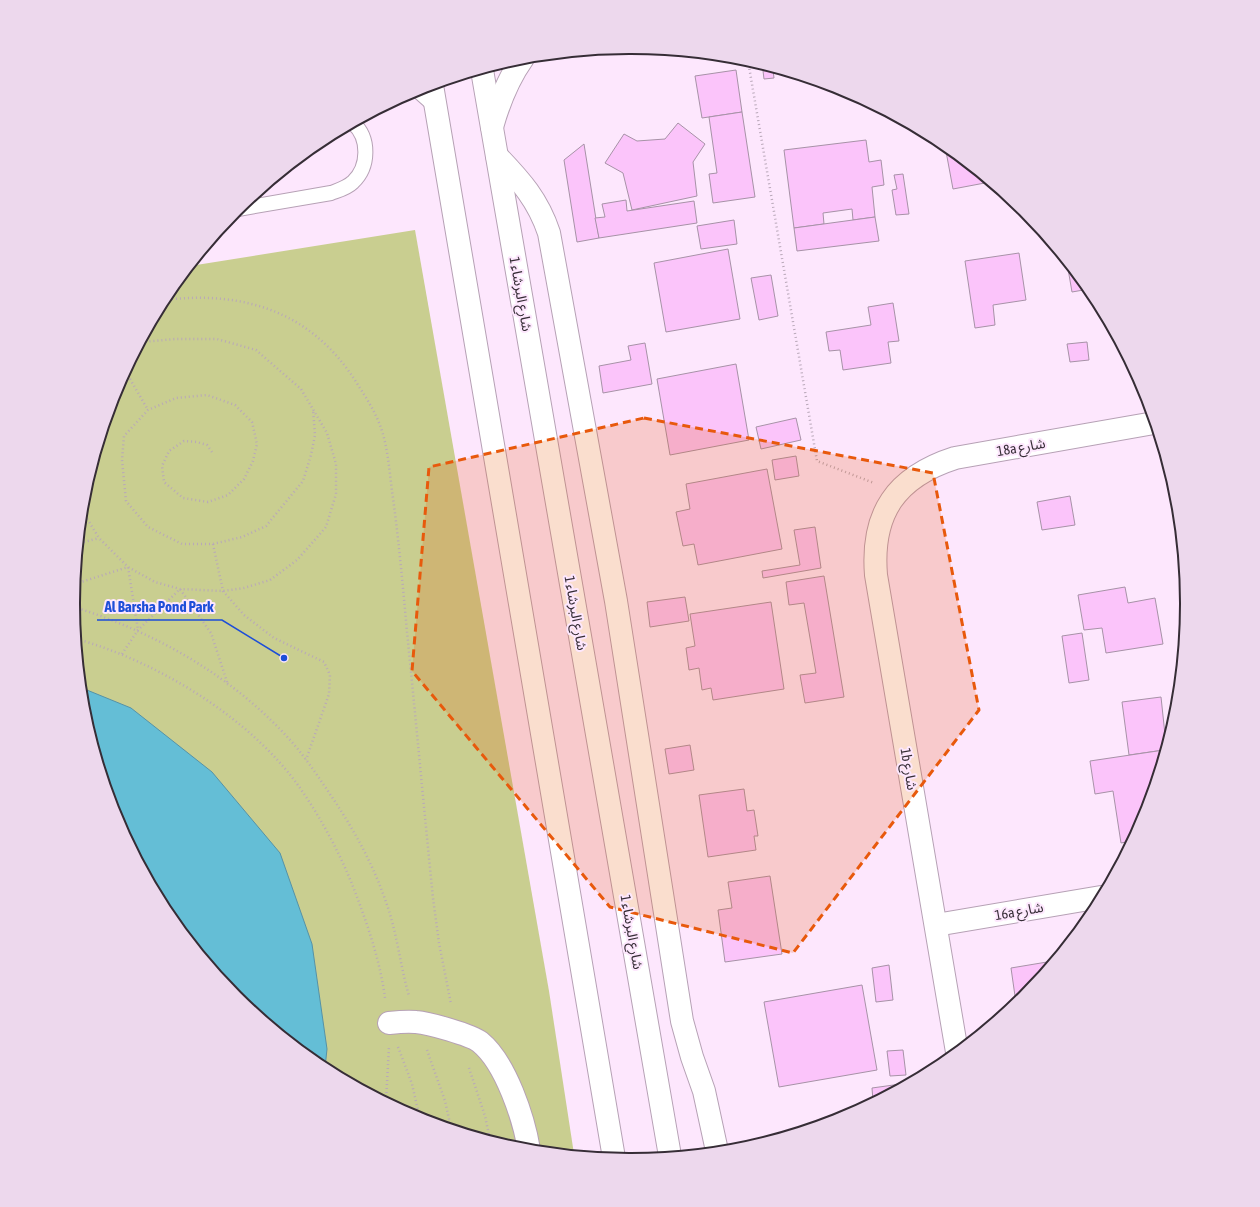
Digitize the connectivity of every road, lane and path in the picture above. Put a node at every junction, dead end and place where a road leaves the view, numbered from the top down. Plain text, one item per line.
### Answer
1 (518, 66) edge
2 (749, 68) edge
3 (483, 74) edge
4 (434, 95) edge
5 (356, 127) edge
6 (492, 127) junction
7 (497, 156) junction
8 (250, 207) edge
9 (172, 299) edge
10 (147, 342) edge
11 (129, 377) edge
12 (313, 409) junction
13 (148, 410) junction
14 (1149, 424) edge
15 (212, 452) dead end
16 (898, 492) junction
17 (87, 521) edge
18 (99, 538) junction
19 (84, 542) edge
20 (213, 544) junction
21 (128, 567) junction
22 (81, 582) edge
23 (180, 589) junction
24 (223, 591) junction
25 (80, 609) edge
26 (138, 630) junction
27 (82, 641) edge
28 (122, 654) junction
29 (228, 685) junction
30 (306, 760) junction
31 (1094, 897) edge
32 (936, 925) junction
33 (416, 1022) junction
34 (389, 1023) junction
35 (458, 1033) junction
36 (956, 1045) edge
37 (386, 1096) edge
38 (418, 1110) edge
39 (449, 1123) edge
40 (489, 1134) edge
41 (527, 1143) edge
42 (716, 1146) edge
43 (669, 1152) edge
44 (613, 1153) edge

1 - 6 street
2 - 16 path
3 - 6 street, شارع البرشاء 1
4 - 44 street
5 - 8 lane
6 - 7 street, شارع البرشاء 1
7 - 42 street
7 - 43 street, شارع البرشاء 1
9 - 35 path
10 - 12 path
11 - 13 path
12 - 20 path
12 - 24 path
13 - 15 path
13 - 20 path
14 - 16 street, 18a شارع
16 - 32 street, 1b شارع
17 - 18 path
18 - 19 path
18 - 21 path
20 - 24 path
21 - 22 path
21 - 23 path
21 - 26 path
23 - 24 path
23 - 26 path
23 - 29 path
24 - 30 path
25 - 26 path
26 - 28 path
26 - 29 path
27 - 28 path
28 - 34 path
29 - 30 path
30 - 33 path
31 - 32 street, 16a شارع
32 - 36 street, 1b شارع
33 - 34 street
33 - 35 street
33 - 39 path
34 - 37 path
34 - 38 path
35 - 40 path
35 - 41 street

